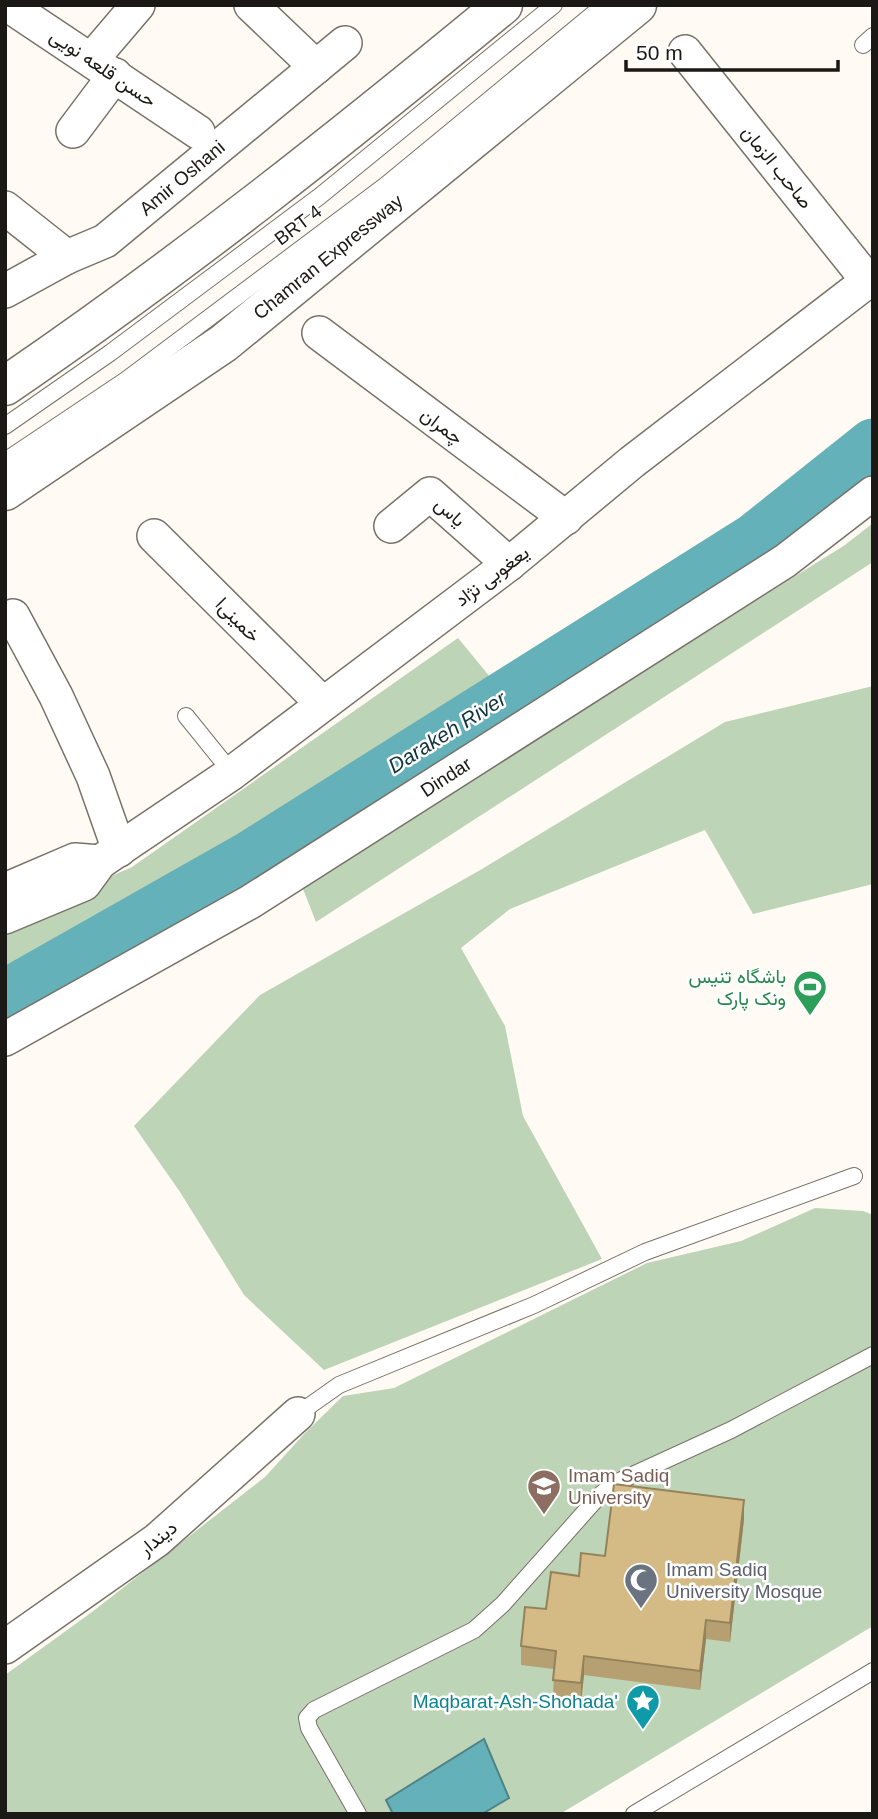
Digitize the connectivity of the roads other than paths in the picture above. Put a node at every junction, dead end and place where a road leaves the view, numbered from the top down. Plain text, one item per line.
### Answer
1 (8, 5) edge
2 (138, 5) edge
3 (251, 5) edge
4 (503, 5) edge
5 (554, 5) edge
6 (604, 5) edge
7 (637, 5) edge
8 (345, 43) dead end
9 (685, 52) dead end
10 (103, 67) junction
11 (316, 67) junction
12 (72, 131) dead end
13 (198, 132) dead end
14 (5, 208) edge
15 (67, 257) junction
16 (870, 279) edge
17 (5, 291) edge
18 (319, 333) dead end
19 (5, 386) edge
20 (5, 426) edge
21 (5, 461) edge
22 (5, 491) edge
23 (873, 493) edge
24 (566, 519) junction
25 (391, 526) dead end
26 (154, 536) dead end
27 (509, 565) junction
28 (13, 616) dead end
29 (322, 703) junction
30 (186, 716) dead end
31 (232, 773) junction
32 (109, 856) junction
33 (5, 890) edge
34 (5, 917) edge
35 (5, 1039) edge
36 (854, 1176) dead end
37 (873, 1356) edge
38 (298, 1414) joint
39 (5, 1647) edge
40 (873, 1671) edge
41 (358, 1814) edge
42 (634, 1814) edge

1 - 10 street, حسن قلعه نویی
2 - 10 street
3 - 11 street
4 - 19 highway
5 - 20 lane, BRT 4
6 - 21 lane, BRT 4
7 - 22 highway, Chamran Expressway
8 - 11 street, Amir Oshani
9 - 16 street, صاحب الزمان
10 - 12 street
10 - 13 street, حسن قلعه نویی
11 - 15 street, Amir Oshani
14 - 15 street
15 - 17 street, Amir Oshani
16 - 24 street, یعغوبی نژاد
18 - 24 street, چمران
23 - 35 street, Dindar
24 - 27 street, یعغوبی نژاد
25 - 27 street, یاس
26 - 29 street, lخمینی
27 - 29 street, یعغوبی نژاد
28 - 32 street
29 - 31 street, یعغوبی نژاد
30 - 31 lane
31 - 32 street, یعغوبی نژاد
32 - 33 street
32 - 34 street, یعغوبی نژاد
36 - 38 lane
37 - 41 lane
38 - 39 street, دیندار
40 - 42 lane

